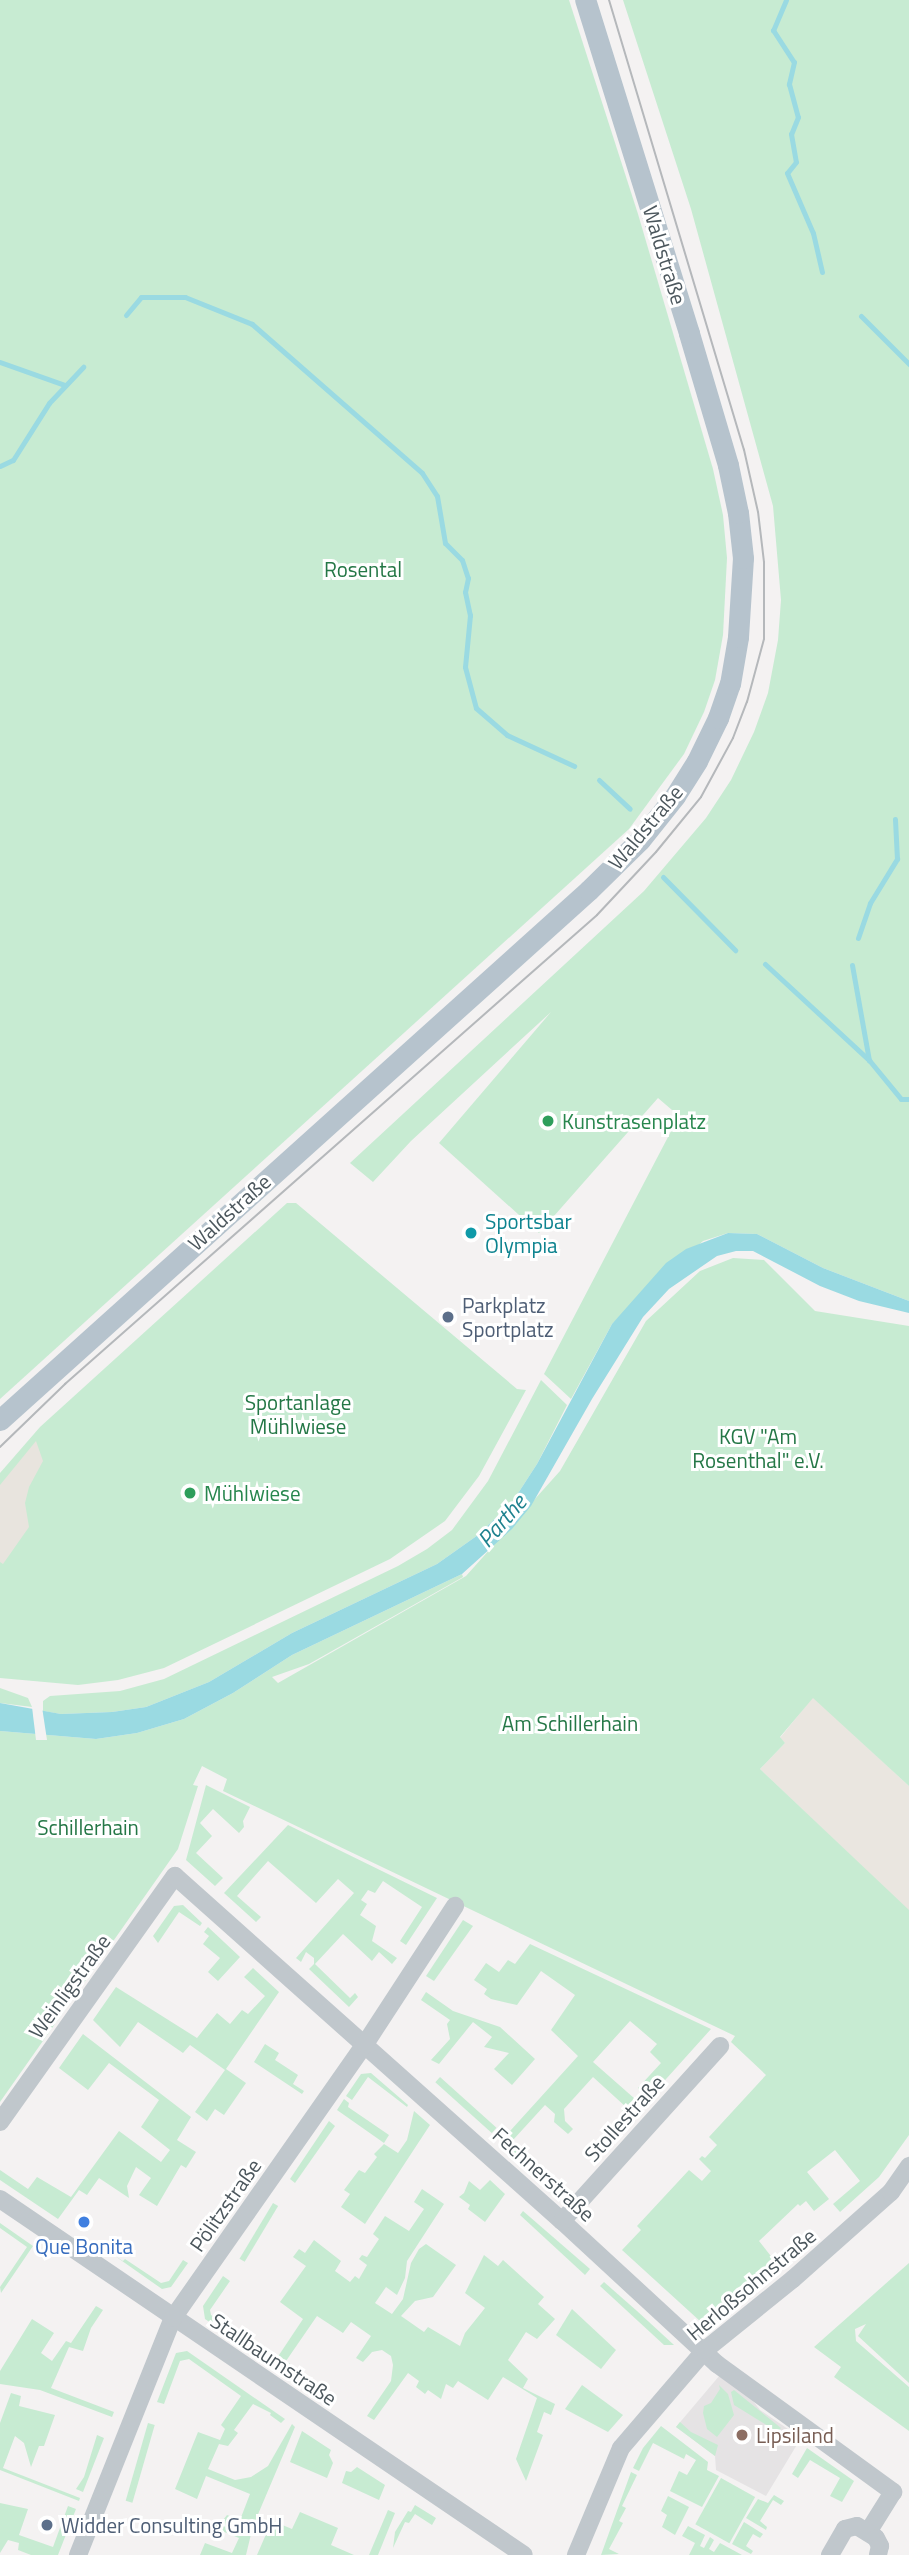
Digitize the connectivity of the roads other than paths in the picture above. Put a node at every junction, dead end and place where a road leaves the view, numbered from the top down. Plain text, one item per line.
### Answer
1 (585, 0) edge
2 (0, 1420) edge
3 (175, 1876) joint
4 (455, 1906) dead end
5 (365, 2044) junction
6 (720, 2046) dead end
7 (0, 2122) edge
8 (909, 2166) edge
9 (0, 2199) edge
10 (562, 2221) junction
11 (173, 2318) junction
12 (705, 2350) junction
13 (868, 2532) junction
14 (78, 2555) edge
15 (524, 2555) edge
16 (576, 2555) edge
17 (830, 2555) edge
18 (878, 2555) edge

1 - 2 main road, Waldstraße
3 - 5 street, Fechnerstraße
3 - 7 street, Weinligstraße
4 - 5 street, Pölitzstraße
5 - 10 street, Fechnerstraße
5 - 11 street, Pölitzstraße
6 - 10 street, Stollestraße
8 - 12 street, Herloßsohnstraße
9 - 11 street, Stallbaumstraße
10 - 12 street, Fechnerstraße
11 - 14 street, Pölitzstraße
11 - 15 street, Stallbaumstraße
12 - 13 street, Fechnerstraße
12 - 16 street, Herloßsohnstraße
13 - 17 street
13 - 18 street

